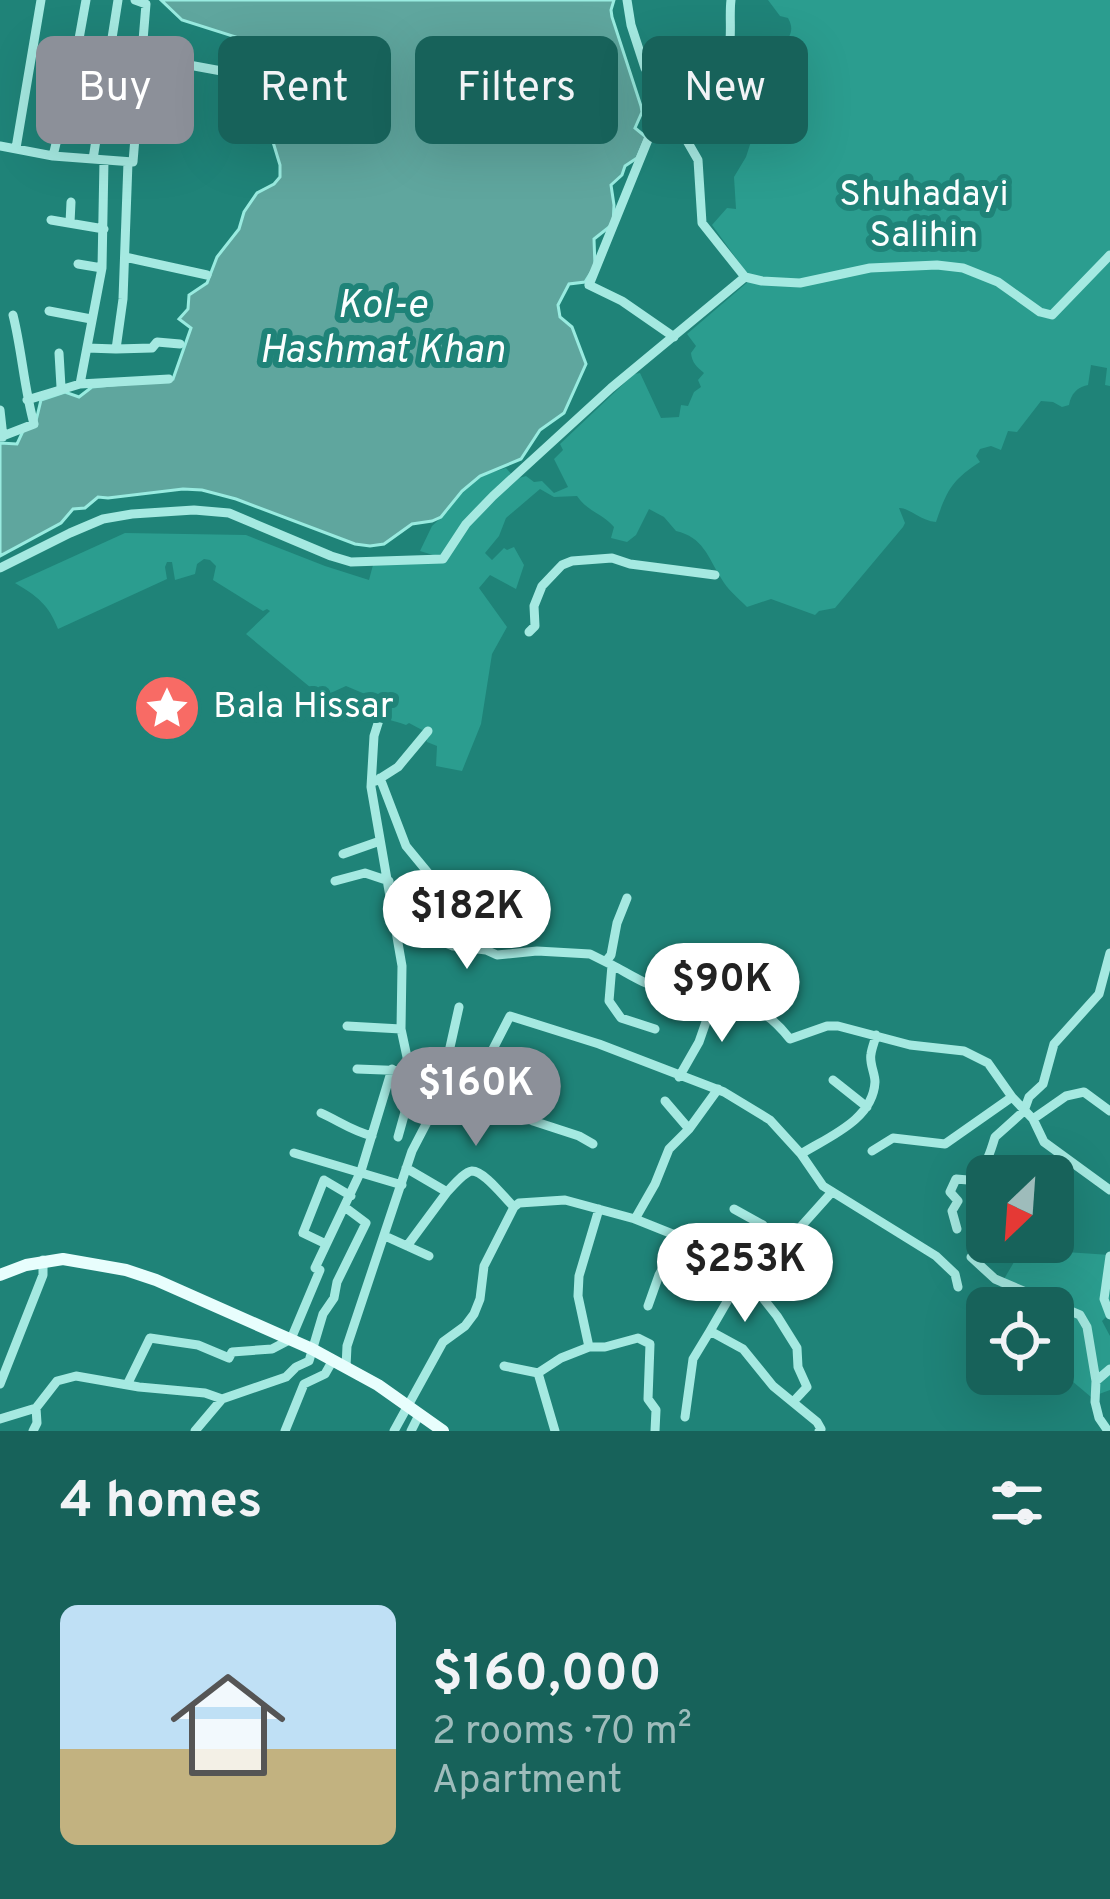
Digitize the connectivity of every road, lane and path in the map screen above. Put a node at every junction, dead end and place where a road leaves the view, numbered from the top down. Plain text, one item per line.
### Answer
1 (41, 0) edge
2 (86, 0) edge
3 (118, 0) edge
4 (134, 0) edge
5 (627, 0) edge
6 (731, 0) edge
7 (143, 36) edge
8 (731, 36) edge
9 (642, 59) edge
10 (134, 144) edge
11 (646, 144) edge
12 (690, 144) edge
13 (0, 146) edge
14 (16, 148) junction
15 (53, 156) junction
16 (98, 160) junction
17 (128, 162) junction
18 (71, 202) dead end
19 (51, 220) dead end
20 (70, 224) junction
21 (104, 229) junction
22 (1110, 255) edge
23 (125, 257) junction
24 (78, 264) dead end
25 (103, 268) junction
26 (207, 275) dead end
27 (745, 277) junction
28 (49, 311) dead end
29 (13, 315) dead end
30 (91, 320) junction
31 (674, 337) junction
32 (180, 344) dead end
33 (87, 348) junction
34 (116, 349) junction
35 (59, 353) dead end
36 (169, 379) dead end
37 (80, 384) junction
38 (61, 388) junction
39 (27, 400) junction
40 (0, 410) edge
41 (2, 437) edge
42 (0, 568) edge
43 (716, 575) dead end
44 (529, 632) dead end
45 (385, 701) dead end
46 (428, 731) dead end
47 (375, 781) junction
48 (380, 841) junction
49 (343, 854) dead end
50 (388, 880) junction
51 (334, 881) dead end
52 (627, 898) dead end
53 (1110, 953) edge
54 (609, 963) junction
55 (715, 996) junction
56 (459, 1007) dead end
57 (346, 1026) dead end
58 (401, 1029) junction
59 (655, 1029) dead end
60 (876, 1035) junction
61 (357, 1069) dead end
62 (392, 1070) junction
63 (410, 1071) junction
64 (679, 1077) junction
65 (444, 1080) junction
66 (833, 1080) dead end
67 (467, 1081) junction
68 (718, 1089) junction
69 (1012, 1097) junction
70 (665, 1101) dead end
71 (867, 1107) junction
72 (1110, 1111) edge
73 (321, 1113) dead end
74 (1028, 1115) junction
75 (689, 1129) junction
76 (372, 1136) junction
77 (398, 1137) dead end
78 (593, 1144) dead end
79 (872, 1151) dead end
80 (294, 1153) dead end
81 (800, 1154) junction
82 (406, 1168) junction
83 (361, 1171) junction
84 (402, 1185) junction
85 (1110, 1190) edge
86 (447, 1192) junction
87 (831, 1192) junction
88 (348, 1202) junction
89 (514, 1207) junction
90 (734, 1209) dead end
91 (599, 1210) junction
92 (635, 1219) junction
93 (957, 1229) dead end
94 (385, 1236) junction
95 (680, 1238) junction
96 (777, 1242) junction
97 (326, 1244) junction
98 (407, 1246) junction
99 (429, 1256) dead end
100 (1110, 1256) edge
101 (44, 1260) junction
102 (978, 1263) edge
103 (0, 1276) edge
104 (747, 1278) junction
105 (958, 1287) dead end
106 (648, 1306) dead end
107 (1110, 1315) edge
108 (710, 1331) junction
109 (291, 1339) junction
110 (589, 1347) junction
111 (311, 1349) junction
112 (339, 1364) junction
113 (504, 1366) dead end
114 (1110, 1369) edge
115 (538, 1373) junction
116 (1096, 1381) junction
117 (0, 1384) edge
118 (128, 1384) junction
119 (222, 1400) junction
120 (793, 1402) junction
121 (36, 1408) junction
122 (414, 1411) junction
123 (685, 1417) dead end
124 (0, 1419) edge
125 (33, 1431) edge
126 (194, 1431) edge
127 (285, 1431) edge
128 (394, 1431) edge
129 (411, 1431) edge
130 (443, 1431) edge
131 (556, 1431) edge
132 (655, 1431) edge
133 (819, 1431) edge
134 (1108, 1431) edge

1 - 14 street
2 - 15 street
3 - 16 street
4 - 7 street
5 - 9 street
6 - 8 street
10 - 17 street
11 - 31 street
12 - 27 street
13 - 14 street
14 - 15 street
15 - 16 street
16 - 17 street
16 - 21 street
17 - 23 street
18 - 20 street
19 - 20 street
20 - 21 street
21 - 25 street
22 - 27 street
23 - 26 street
23 - 34 street
24 - 25 street
25 - 30 street
27 - 31 street
28 - 30 street
29 - 39 street
30 - 33 street
31 - 42 street
32 - 34 street
33 - 34 street
33 - 37 street
35 - 38 street
36 - 37 street
37 - 38 street
38 - 39 street
39 - 41 street
40 - 41 street
43 - 44 street
45 - 47 street
46 - 47 street
47 - 48 street
47 - 54 street
48 - 49 street
48 - 50 street
50 - 51 street
50 - 58 street
52 - 54 street
53 - 74 street
54 - 55 street
54 - 59 street
55 - 60 street
55 - 64 street
56 - 65 street
57 - 58 street
58 - 63 street
60 - 69 street
60 - 71 street
61 - 62 street
62 - 63 street
62 - 76 street
63 - 65 street
63 - 77 street
64 - 67 street
64 - 68 street
65 - 67 street
65 - 82 street
66 - 71 street
67 - 78 street
68 - 75 street
68 - 81 street
69 - 74 street
69 - 79 street
70 - 75 street
71 - 81 street
72 - 74 street
73 - 76 street
74 - 85 street
74 - 93 street
75 - 92 street
76 - 83 street
80 - 83 street
81 - 87 street
82 - 84 street
82 - 86 street
83 - 84 street
83 - 88 street
84 - 94 street
86 - 89 street
86 - 98 street
87 - 96 street
87 - 105 street
88 - 97 street
88 - 97 street
88 - 111 street
89 - 91 street
89 - 122 street
90 - 96 street
91 - 92 street
91 - 110 street
92 - 95 street
94 - 98 street
94 - 112 street
95 - 104 street
95 - 106 street
96 - 104 street
97 - 109 street
98 - 99 street
100 - 107 street
101 - 103 main road
101 - 109 main road
101 - 117 street
102 - 116 street
104 - 108 street
104 - 120 street
108 - 120 street
108 - 123 street
109 - 111 main road
109 - 118 street
110 - 115 street
110 - 132 street
111 - 112 main road
111 - 119 street
112 - 122 main road
112 - 127 street
113 - 115 street
114 - 116 street
115 - 131 street
116 - 134 street
118 - 119 street
118 - 121 street
119 - 126 street
120 - 133 street
121 - 124 street
121 - 125 street
122 - 128 street
122 - 129 street
122 - 130 main road

